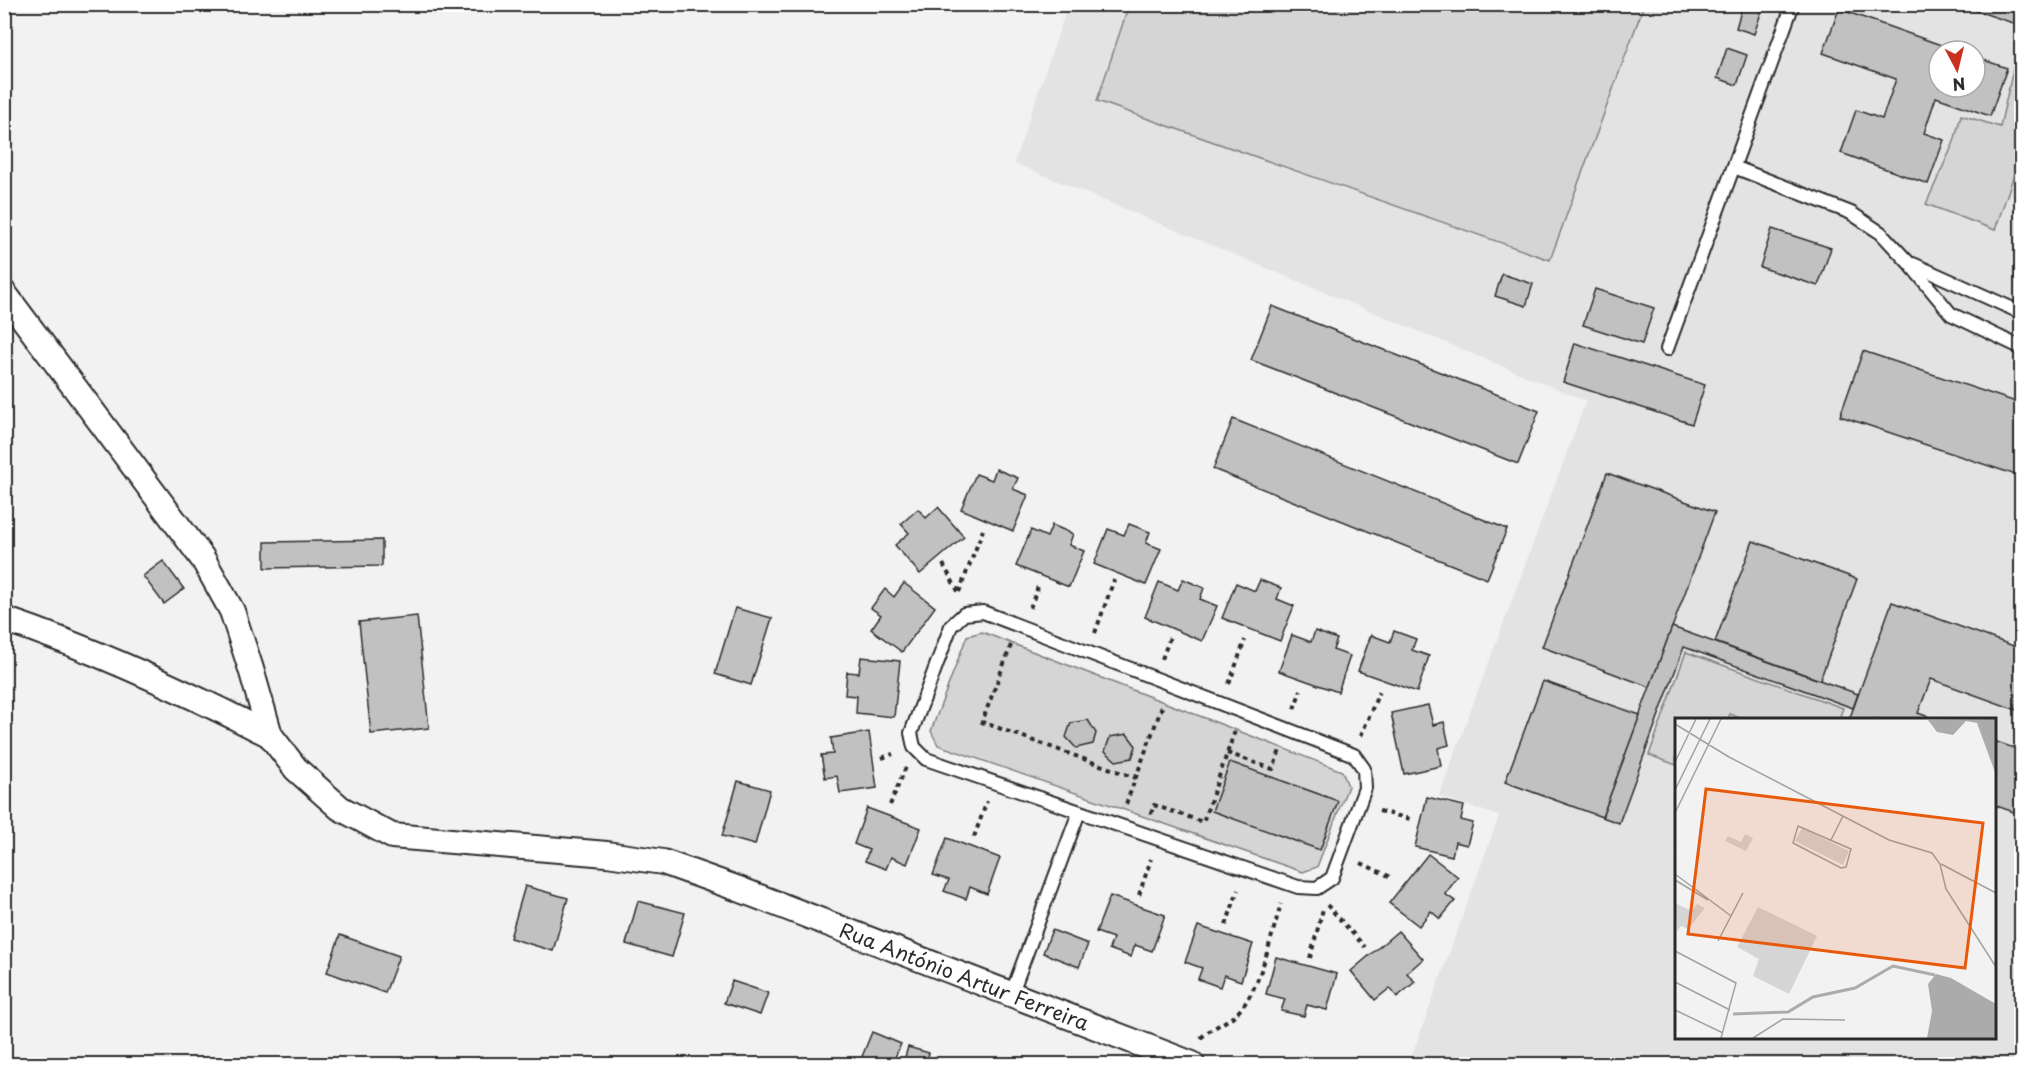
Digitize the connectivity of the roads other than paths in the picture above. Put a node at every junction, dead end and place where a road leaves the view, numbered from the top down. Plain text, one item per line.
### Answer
1 (1793, 4) edge
2 (1734, 167) junction
3 (1909, 262) junction
4 (4, 292) edge
5 (2022, 313) edge
6 (2022, 348) edge
7 (1667, 349) dead end
8 (4, 619) edge
9 (270, 735) junction
10 (1079, 812) junction
11 (1011, 995) junction
12 (1192, 1064) edge

1 - 2 lane
2 - 3 lane
2 - 7 lane
3 - 5 lane
3 - 6 lane
4 - 9 street
8 - 9 street
9 - 11 street, Rua António Artur Ferreira
10 - 10 lane
10 - 11 lane
11 - 12 street, Rua António Artur Ferreira

